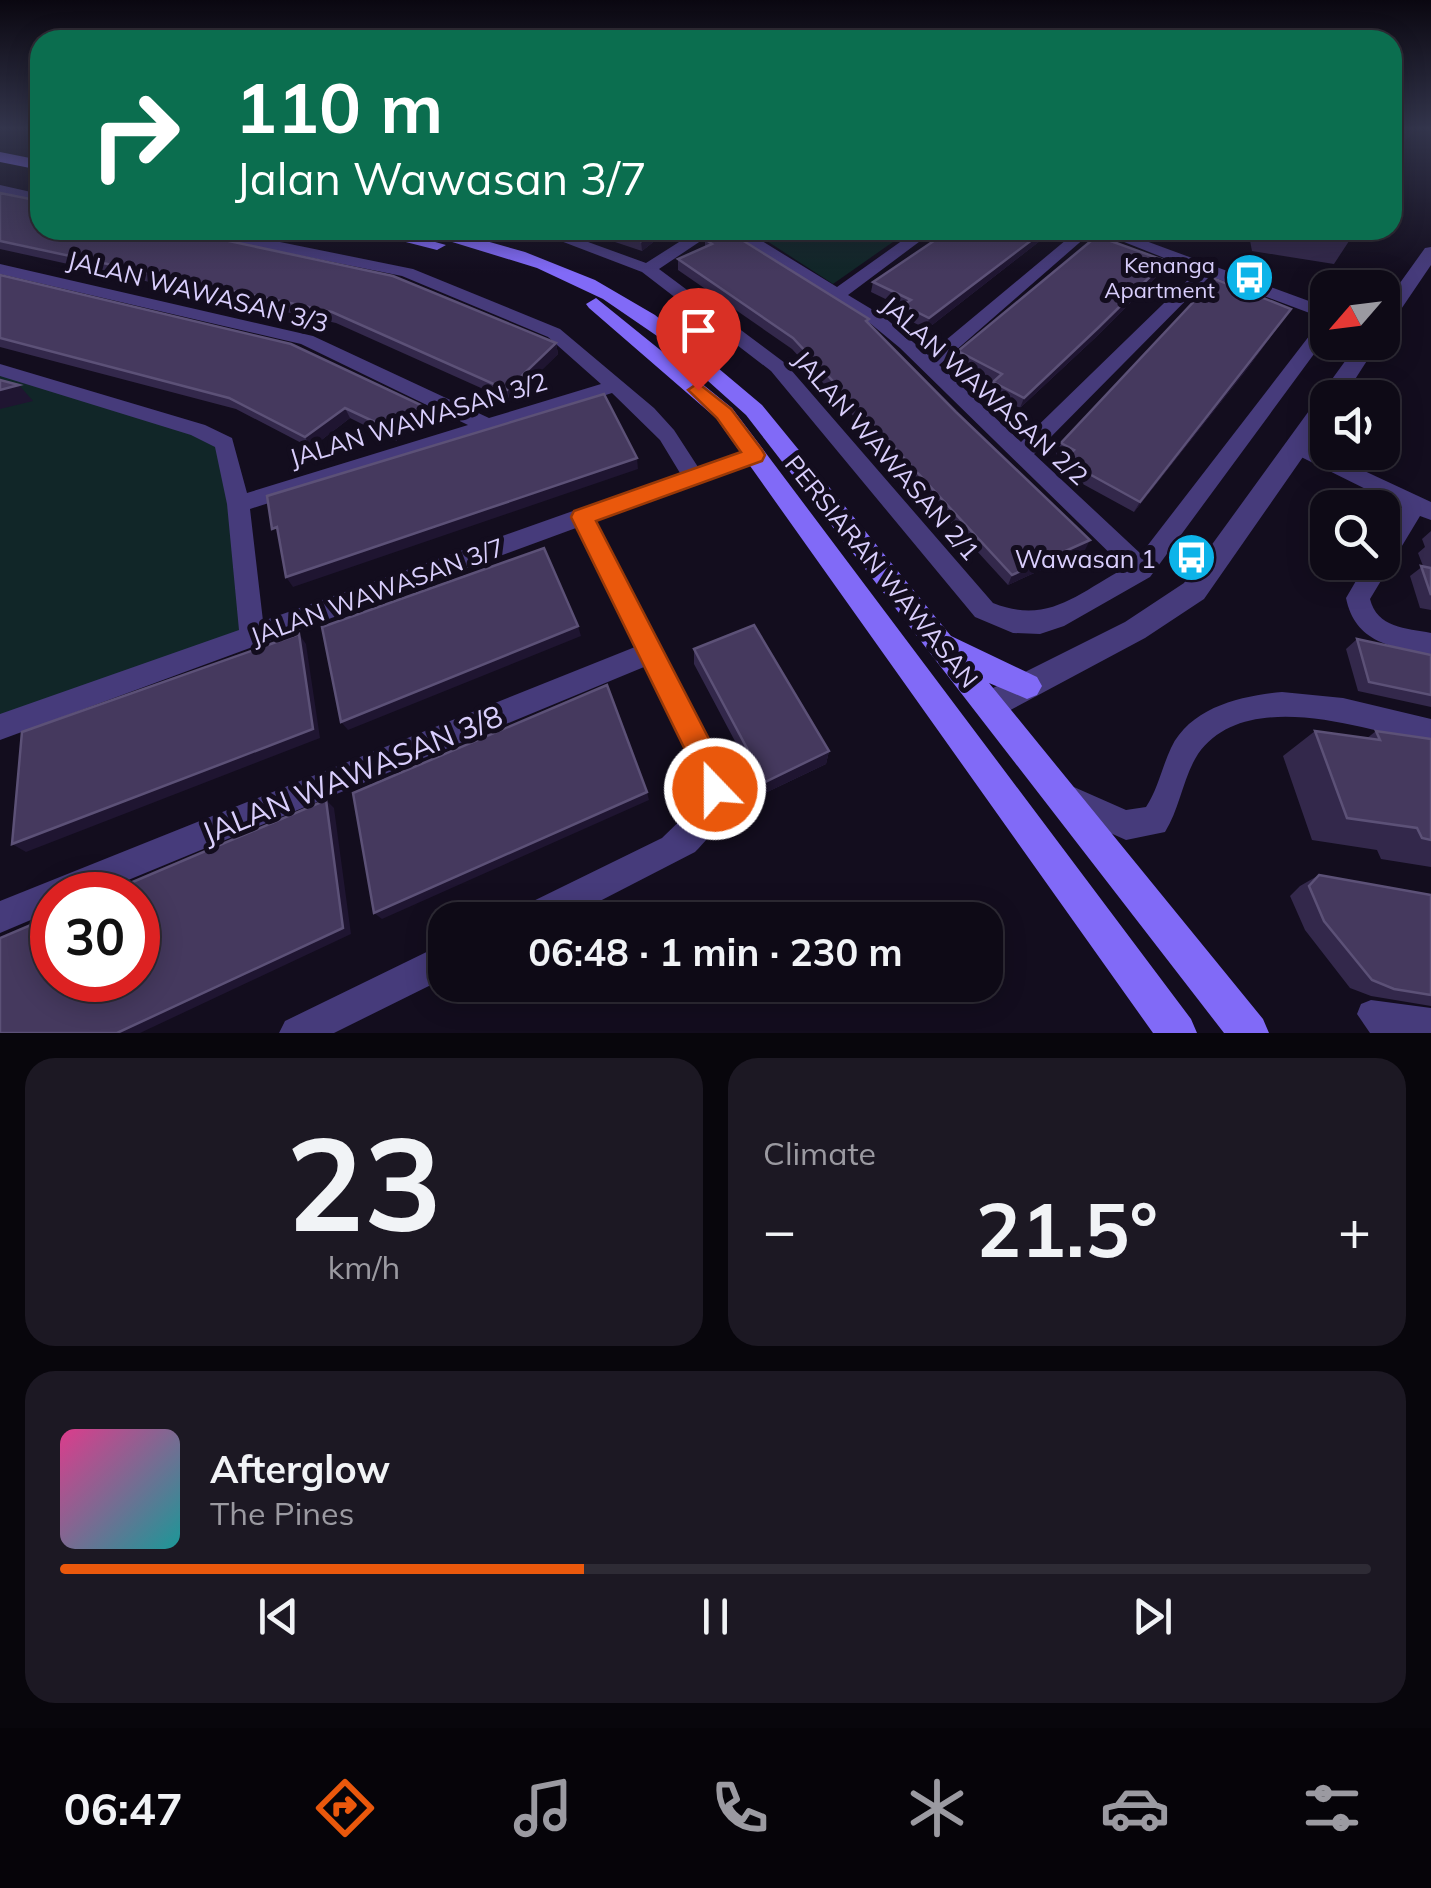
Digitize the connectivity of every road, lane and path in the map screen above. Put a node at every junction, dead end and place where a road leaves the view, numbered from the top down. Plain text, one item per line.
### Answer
1 (0, 189) edge
2 (30, 196) edge
3 (30, 199) edge
4 (0, 211) edge
5 (248, 240) edge
6 (415, 240) edge
7 (459, 240) edge
8 (568, 240) edge
9 (693, 240) edge
10 (749, 240) edge
11 (913, 240) edge
12 (1075, 240) edge
13 (1129, 240) edge
14 (1431, 252) edge
15 (0, 269) edge
16 (648, 269) junction
17 (1208, 269) junction
18 (837, 295) junction
19 (1400, 298) edge
20 (1310, 307) edge
21 (1310, 346) edge
22 (928, 365) junction
23 (0, 370) edge
24 (614, 386) junction
25 (754, 410) junction
26 (488, 426) junction
27 (1310, 430) edge
28 (1298, 447) junction
29 (1021, 454) junction
30 (754, 455) junction
31 (694, 478) junction
32 (807, 480) junction
33 (238, 504) junction
34 (1423, 509) edge
35 (582, 517) junction
36 (1400, 537) edge
37 (1142, 570) junction
38 (1369, 580) edge
39 (923, 622) junction
40 (252, 636) junction
41 (1431, 644) edge
42 (650, 652) junction
43 (924, 684) junction
44 (1027, 686) junction
45 (990, 705) junction
46 (0, 727) edge
47 (1431, 732) edge
48 (984, 766) junction
49 (1060, 795) junction
50 (110, 872) edge
51 (565, 902) edge
52 (30, 905) edge
53 (0, 917) edge
54 (428, 968) edge
55 (1431, 1022) edge
56 (297, 1033) edge
57 (1177, 1033) edge
58 (1249, 1033) edge
59 (1388, 1033) edge

1 - 2 street
3 - 4 street
5 - 24 street
6 - 30 main road, PERSIARAN WAWASAN
7 - 25 main road, PERSIARAN WAWASAN
8 - 16 street, JALAN WAWASAN 2/1
9 - 16 street
10 - 18 street, JALAN WAWASAN 2/2
11 - 18 street
12 - 22 street
13 - 17 street
14 - 19 street
15 - 26 street, JALAN WAWASAN 3/3
16 - 37 street, JALAN WAWASAN 2/1
17 - 20 street
17 - 29 street
18 - 22 street, JALAN WAWASAN 2/2
21 - 37 street
22 - 29 street, JALAN WAWASAN 2/2
23 - 33 street
24 - 26 street, JALAN WAWASAN 3/2
24 - 31 street
25 - 30 main road
25 - 32 main road, PERSIARAN WAWASAN
26 - 33 street, JALAN WAWASAN 3/2
27 - 28 street
28 - 34 street
28 - 44 street
29 - 37 street, JALAN WAWASAN 2/2
30 - 31 street, JALAN WAWASAN 3/7
30 - 32 main road
30 - 43 main road, PERSIARAN WAWASAN
31 - 35 street, JALAN WAWASAN 3/7
32 - 39 main road, PERSIARAN WAWASAN
33 - 40 street
34 - 36 street
35 - 40 street, JALAN WAWASAN 3/7
35 - 42 street
38 - 41 street
39 - 44 main road
39 - 45 main road, PERSIARAN WAWASAN
40 - 46 street, JALAN WAWASAN 3/7
42 - 50 street, JALAN WAWASAN 3/8
42 - 51 street
43 - 45 main road
43 - 48 main road, PERSIARAN WAWASAN
44 - 45 street
45 - 48 main road
45 - 49 main road, PERSIARAN WAWASAN
47 - 49 street
48 - 57 main road, PERSIARAN WAWASAN
49 - 58 main road, PERSIARAN WAWASAN
52 - 53 street, JALAN WAWASAN 3/8
54 - 56 street
55 - 59 street

